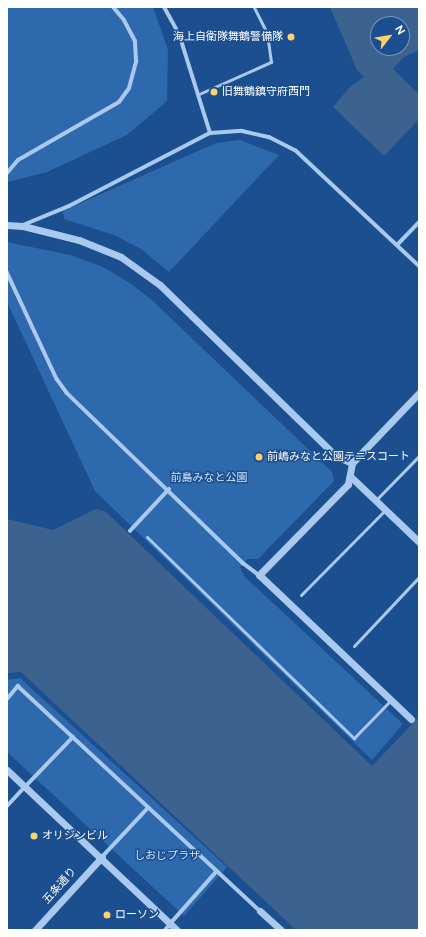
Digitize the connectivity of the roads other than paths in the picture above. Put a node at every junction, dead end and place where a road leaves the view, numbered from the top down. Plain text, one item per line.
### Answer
1 (113, 7) edge
2 (164, 7) edge
3 (254, 7) edge
4 (199, 94) junction
5 (210, 133) junction
6 (7, 173) edge
7 (419, 222) edge
8 (7, 225) edge
9 (23, 226) junction
10 (397, 245) junction
11 (419, 266) edge
12 (7, 272) edge
13 (419, 394) edge
14 (419, 456) edge
15 (352, 463) junction
16 (350, 476) junction
17 (169, 489) junction
18 (376, 501) junction
19 (385, 510) junction
20 (130, 531) dead end
21 (147, 537) dead end
22 (419, 542) edge
23 (259, 575) junction
24 (419, 577) edge
25 (301, 595) dead end
26 (354, 646) dead end
27 (7, 699) edge
28 (391, 700) junction
29 (411, 719) dead end
30 (73, 737) junction
31 (7, 770) edge
32 (25, 787) junction
33 (7, 806) edge
34 (148, 808) junction
35 (102, 857) junction
36 (216, 872) junction
37 (260, 912) joint
38 (170, 924) junction
39 (35, 930) edge
40 (165, 930) edge
41 (177, 930) edge
42 (281, 930) edge

1 - 6 street
2 - 4 street
3 - 4 lane
4 - 5 street
5 - 9 street
5 - 10 street
7 - 10 street
8 - 9 street
9 - 15 street
10 - 11 street
12 - 17 street
13 - 15 street
14 - 18 lane
15 - 16 street
16 - 18 street
16 - 23 street
17 - 20 street
17 - 23 street
18 - 19 street
19 - 22 street
19 - 25 lane
21 - 28 lane
23 - 28 street
24 - 26 lane
27 - 30 street
28 - 29 street
30 - 32 street
30 - 34 street
31 - 32 street
32 - 33 street
32 - 35 street
34 - 35 street
34 - 36 street
35 - 38 street
35 - 39 street, 五条通り
36 - 37 street
36 - 38 street
37 - 42 street
38 - 40 street
38 - 41 street

